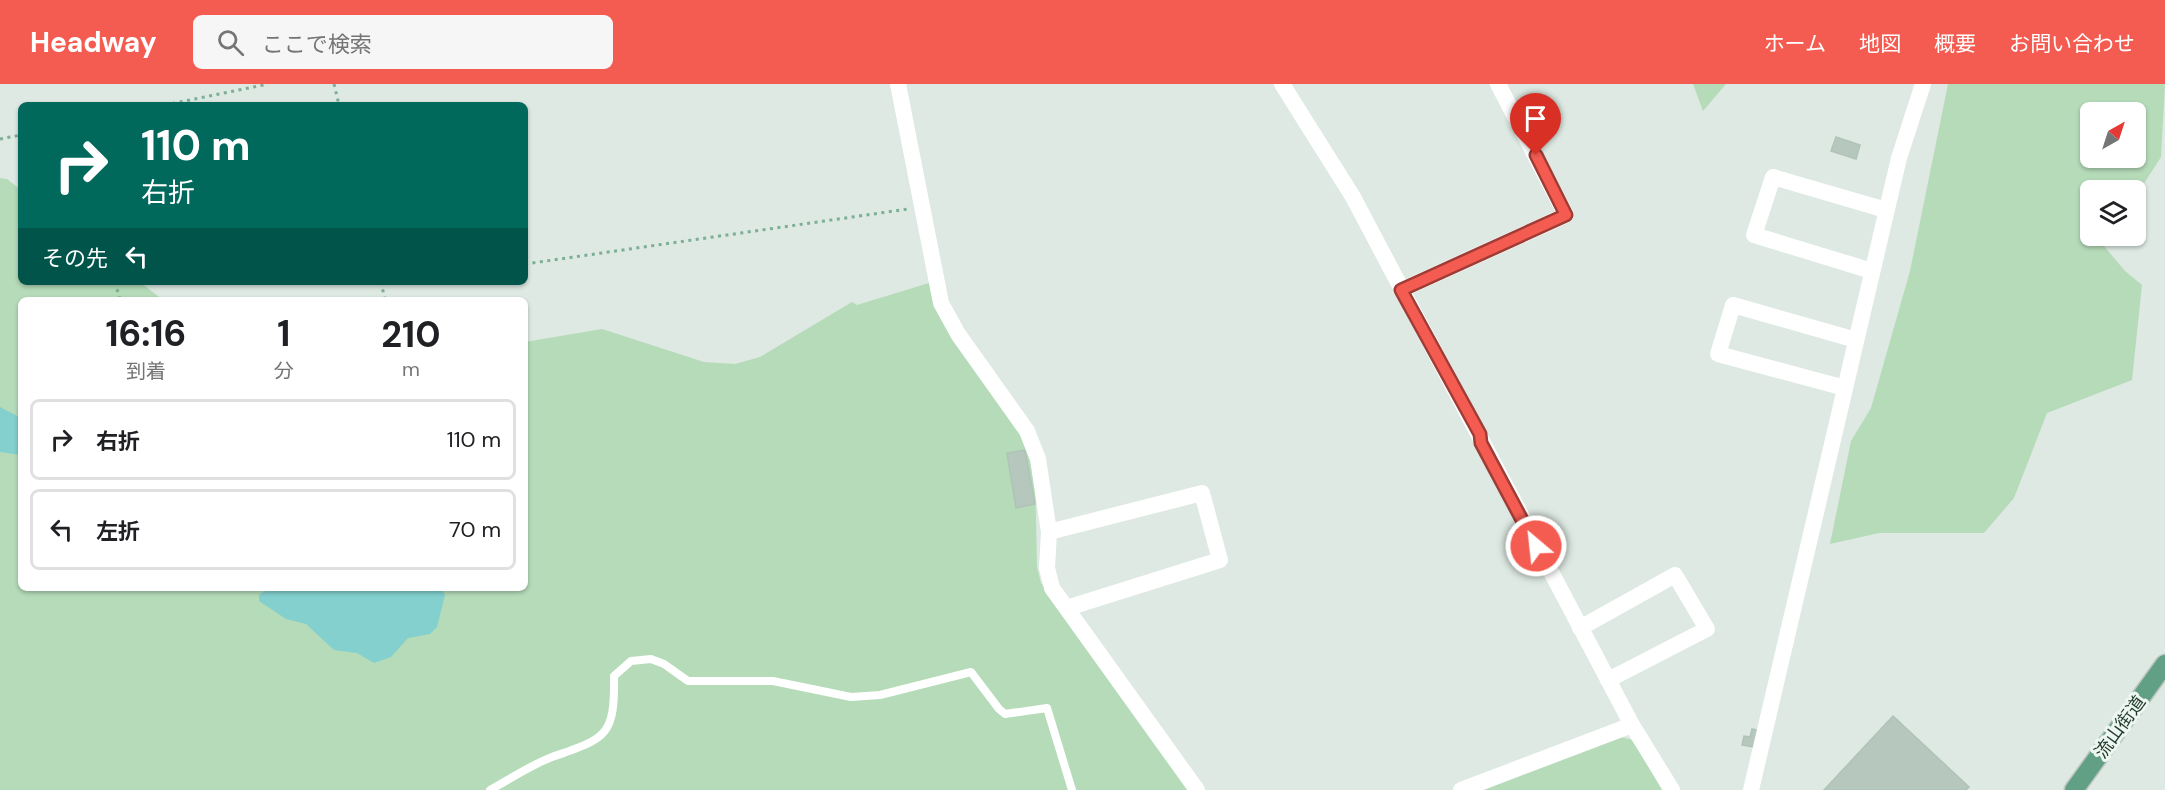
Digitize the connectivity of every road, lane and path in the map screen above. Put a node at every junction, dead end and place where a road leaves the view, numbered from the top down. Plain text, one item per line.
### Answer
1 (268, 84) edge
2 (334, 84) edge
3 (898, 84) edge
4 (1282, 84) edge
5 (1498, 84) edge
6 (1923, 84) edge
7 (180, 102) edge
8 (338, 102) edge
9 (18, 136) edge
10 (0, 139) edge
11 (921, 207) junction
12 (1886, 210) junction
13 (528, 264) edge
14 (1872, 271) junction
15 (1401, 290) junction
16 (1856, 340) junction
17 (1845, 388) junction
18 (1049, 532) junction
19 (1067, 608) junction
20 (1581, 628) junction
21 (2165, 664) edge
22 (1608, 680) junction
23 (1632, 725) junction
24 (490, 790) edge
25 (1072, 790) edge
26 (1197, 790) edge
27 (1461, 790) edge
28 (1672, 790) edge
29 (1751, 790) edge
30 (2074, 790) edge

1 - 7 path
2 - 8 path
3 - 11 street
4 - 15 street
5 - 15 street
6 - 12 street
9 - 10 path
11 - 13 path
11 - 18 street
12 - 14 street
12 - 14 street
14 - 16 street
15 - 20 street
16 - 17 street
16 - 17 street
17 - 29 street
18 - 19 street
18 - 19 street
19 - 26 street
20 - 22 street
20 - 22 street
21 - 30 main road, 流山街道
22 - 23 street
23 - 27 street
23 - 28 street
24 - 25 lane

